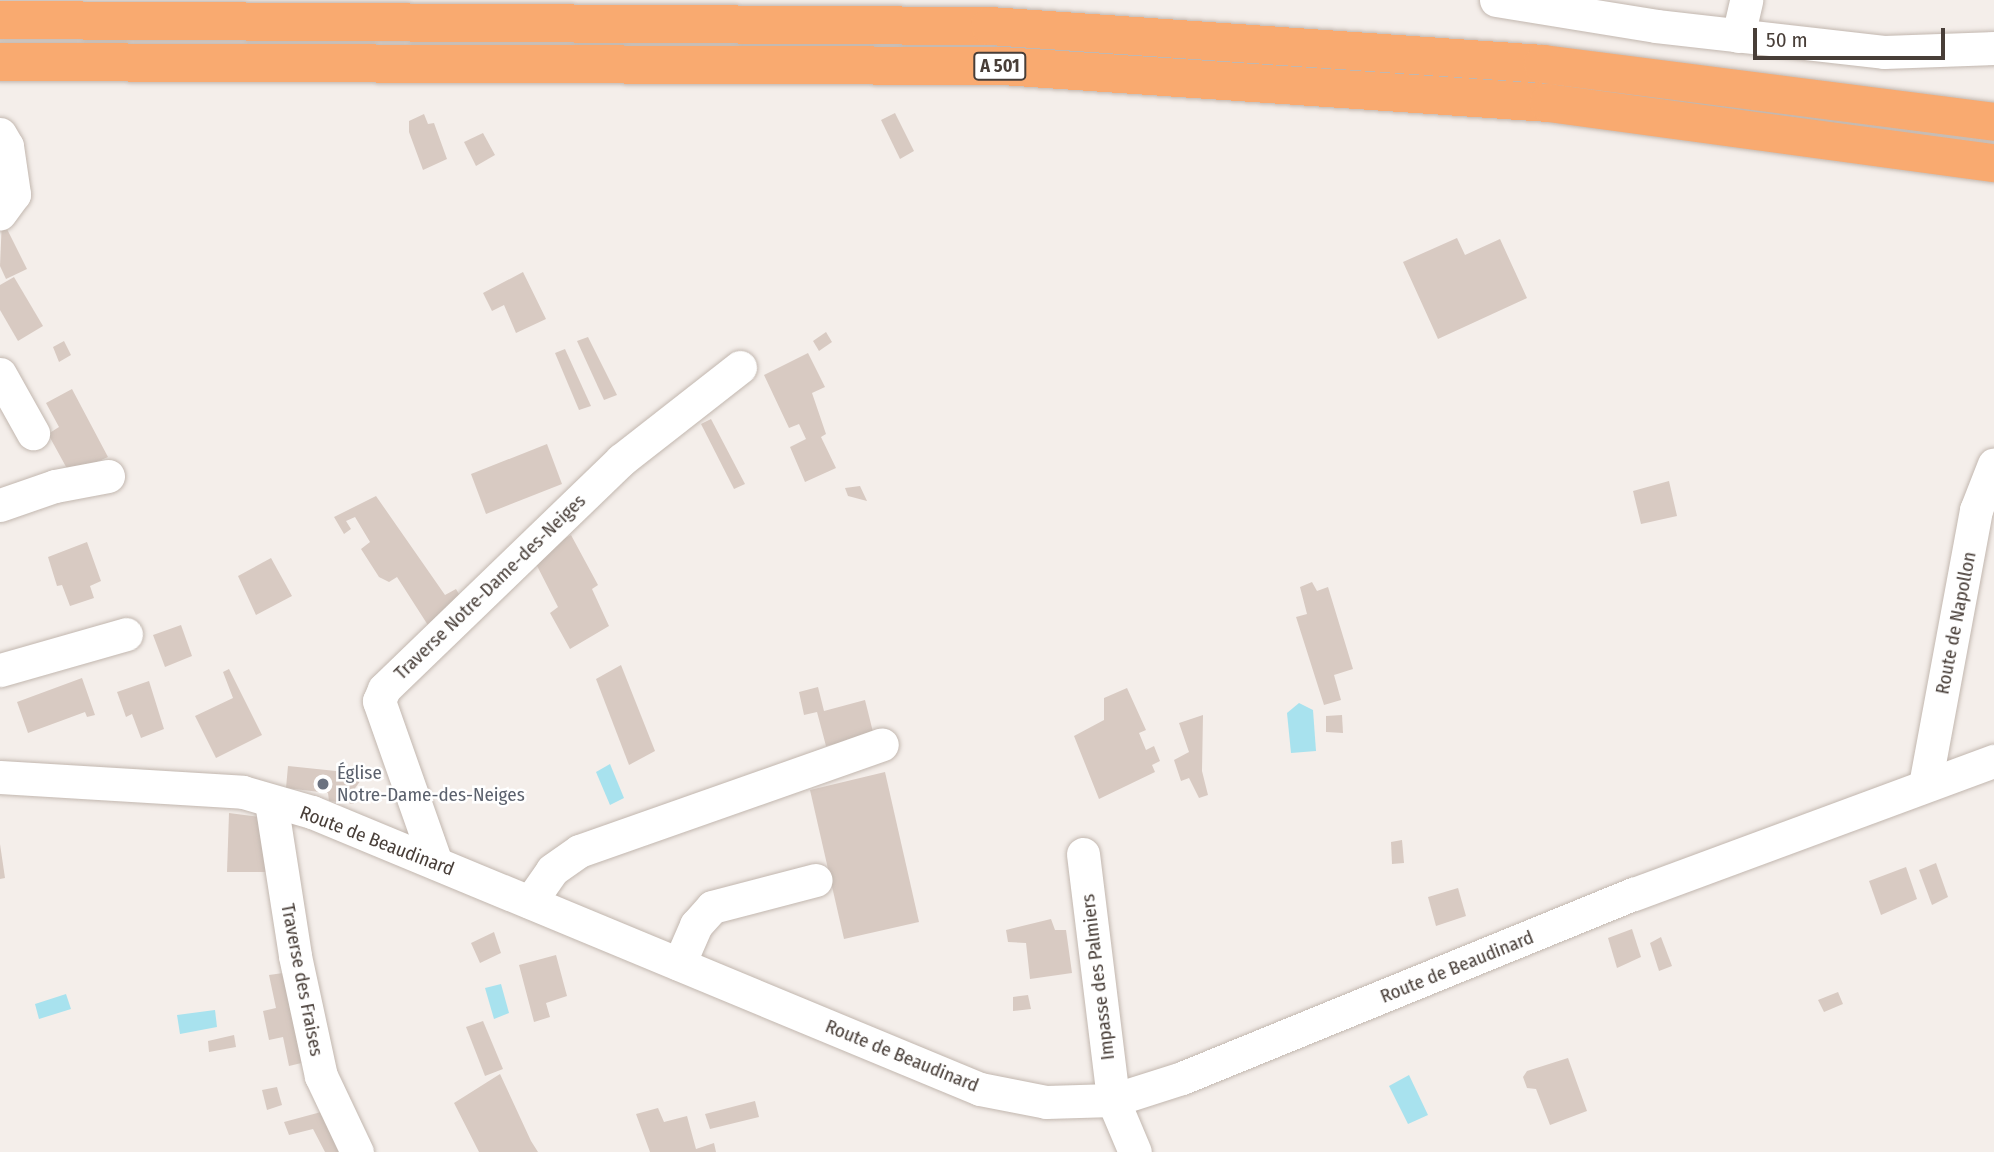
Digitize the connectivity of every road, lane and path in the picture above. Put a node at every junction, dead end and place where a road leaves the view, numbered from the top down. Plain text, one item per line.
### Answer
1 (1496, 0) edge
2 (1746, 0) edge
3 (1630, 11) edge
4 (0, 20) edge
5 (1738, 36) junction
6 (1994, 48) edge
7 (0, 62) edge
8 (1994, 122) edge
9 (0, 134) edge
10 (1994, 163) edge
11 (0, 213) edge
12 (740, 367) dead end
13 (0, 374) edge
14 (33, 433) dead end
15 (1994, 464) edge
16 (108, 476) dead end
17 (0, 505) edge
18 (126, 634) dead end
19 (0, 670) edge
20 (881, 744) dead end
21 (1994, 761) edge
22 (0, 776) edge
23 (1925, 785) junction
24 (271, 802) junction
25 (1083, 854) dead end
26 (436, 863) junction
27 (816, 880) dead end
28 (530, 902) junction
29 (679, 964) junction
30 (1113, 1100) junction
31 (357, 1152) edge
32 (1135, 1152) edge

1 - 3 street
2 - 5 street
3 - 5 street
4 - 8 highway, A 501
5 - 6 street
7 - 10 highway, A 501
9 - 11 street
12 - 26 street, Traverse Notre-Dame-des-Neiges
13 - 14 street
15 - 23 street, Route de Napollon
16 - 17 street
18 - 19 street
20 - 28 street
21 - 23 street, Route de Beaudinard
22 - 24 street, Route de Beaudinard
23 - 30 street, Route de Beaudinard
24 - 26 street, Route de Beaudinard
24 - 31 street, Traverse des Fraises
25 - 30 street, Impasse des Palmiers
26 - 28 street, Route de Beaudinard
27 - 29 street
28 - 29 street, Route de Beaudinard
29 - 30 street, Route de Beaudinard
30 - 32 street, Impasse des Palmiers

